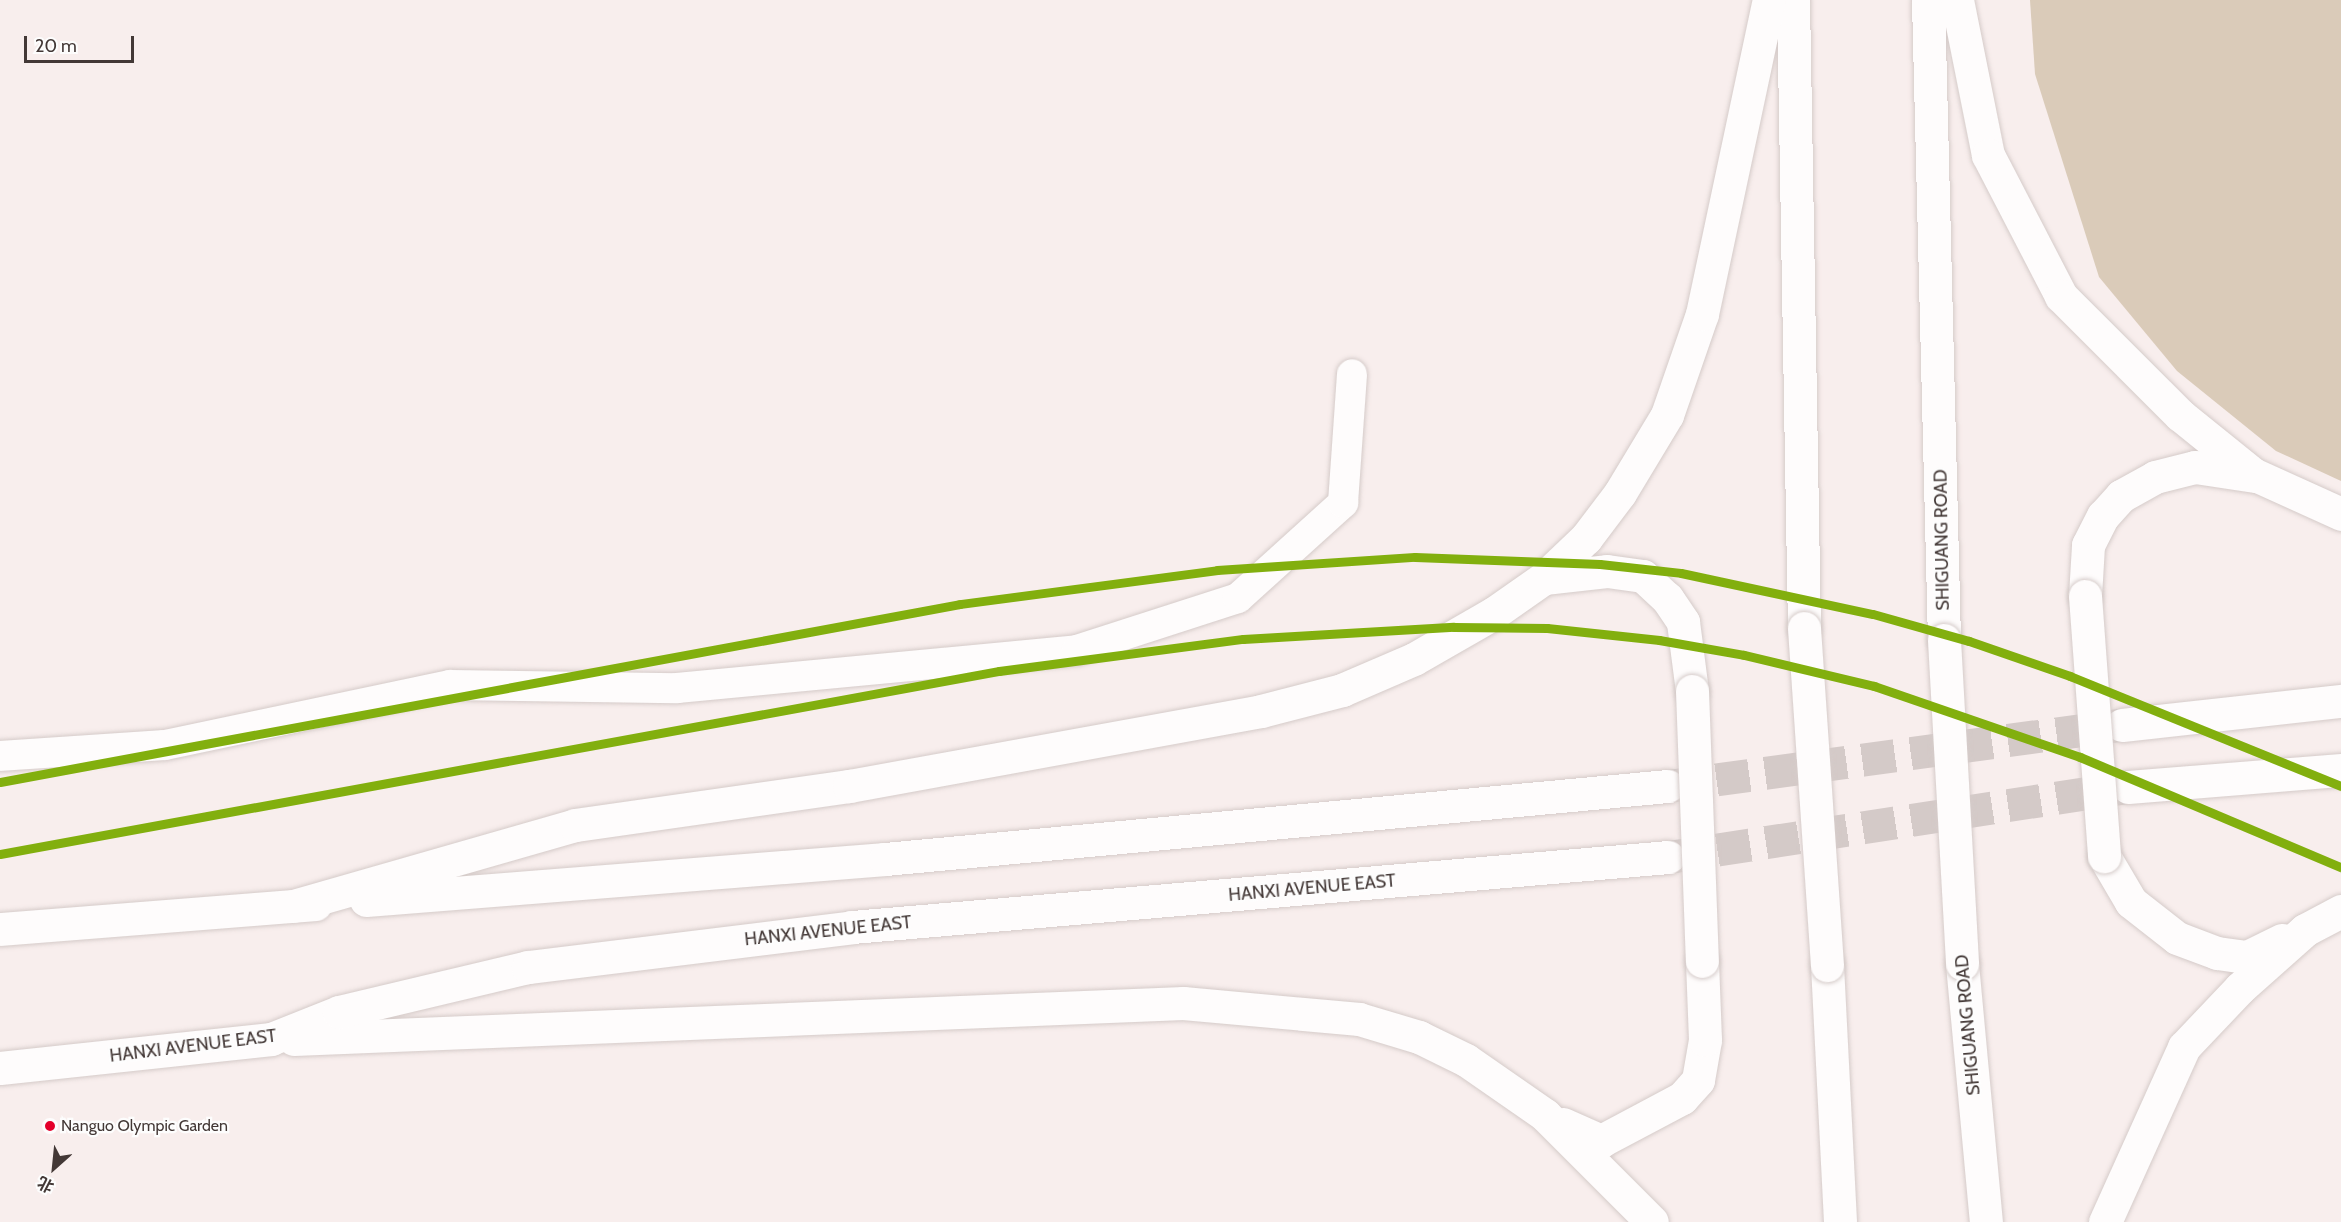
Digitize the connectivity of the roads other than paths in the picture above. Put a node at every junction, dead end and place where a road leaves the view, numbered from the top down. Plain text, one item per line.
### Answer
1 (1769, 0) edge
2 (1793, 0) edge
3 (1928, 0) edge
4 (1957, 0) edge
5 (1352, 374) dead end
6 (2257, 476) junction
7 (2341, 514) edge
8 (1544, 578) junction
9 (2341, 701) edge
10 (2122, 725) tunnel mouth
11 (0, 756) edge
12 (2341, 770) edge
13 (1668, 786) tunnel mouth
14 (2128, 787) tunnel mouth
15 (1668, 857) tunnel mouth
16 (293, 906) junction
17 (2328, 918) edge
18 (0, 928) edge
19 (271, 1040) junction
20 (0, 1068) edge
21 (1545, 1115) junction
22 (1652, 1222) edge
23 (1840, 1222) edge
24 (1986, 1222) edge
25 (2105, 1222) edge

1 - 8 main road
2 - 23 main road, bridge
3 - 24 main road, SHIGUANG ROAD, bridge
4 - 6 main road
5 - 11 street
6 - 7 main road
6 - 17 main road, bridge
8 - 16 main road
8 - 21 main road, bridge
9 - 10 main road
12 - 14 main road
13 - 16 main road
15 - 19 main road, HANXI AVENUE EAST
16 - 18 main road
17 - 25 main road
19 - 20 main road, HANXI AVENUE EAST
19 - 21 main road
21 - 22 main road

